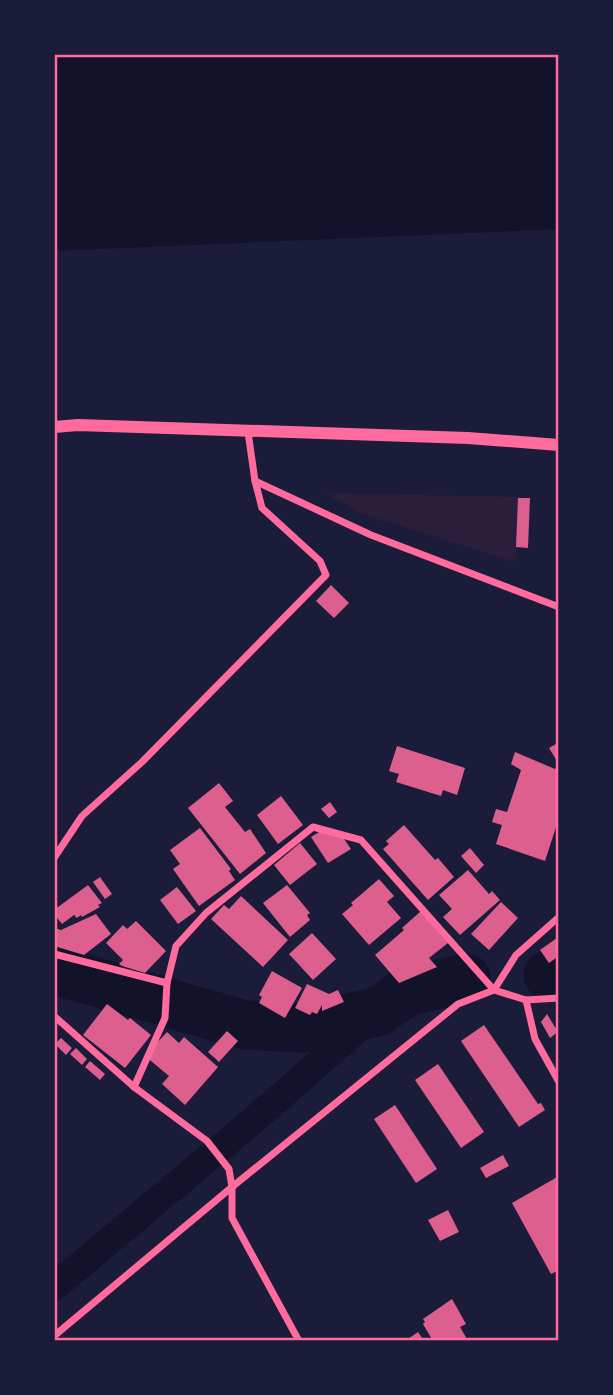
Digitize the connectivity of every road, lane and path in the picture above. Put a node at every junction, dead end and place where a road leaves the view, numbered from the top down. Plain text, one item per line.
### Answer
1 (54, 427) edge
2 (248, 432) junction
3 (559, 446) edge
4 (255, 481) junction
5 (558, 609) edge
6 (54, 859) edge
7 (559, 917) edge
8 (54, 954) edge
9 (167, 983) junction
10 (494, 990) junction
11 (559, 998) edge
12 (526, 1000) junction
13 (54, 1016) edge
14 (559, 1082) edge
15 (134, 1087) junction
16 (232, 1187) junction
17 (54, 1336) edge
18 (299, 1341) edge

1 - 2 street
2 - 3 street
2 - 4 street
4 - 5 street
4 - 6 street
7 - 10 street
8 - 9 street
9 - 10 street
9 - 15 street
10 - 12 street
10 - 16 street
11 - 12 street
12 - 14 street
13 - 15 street
15 - 16 street
16 - 17 street
16 - 18 street

